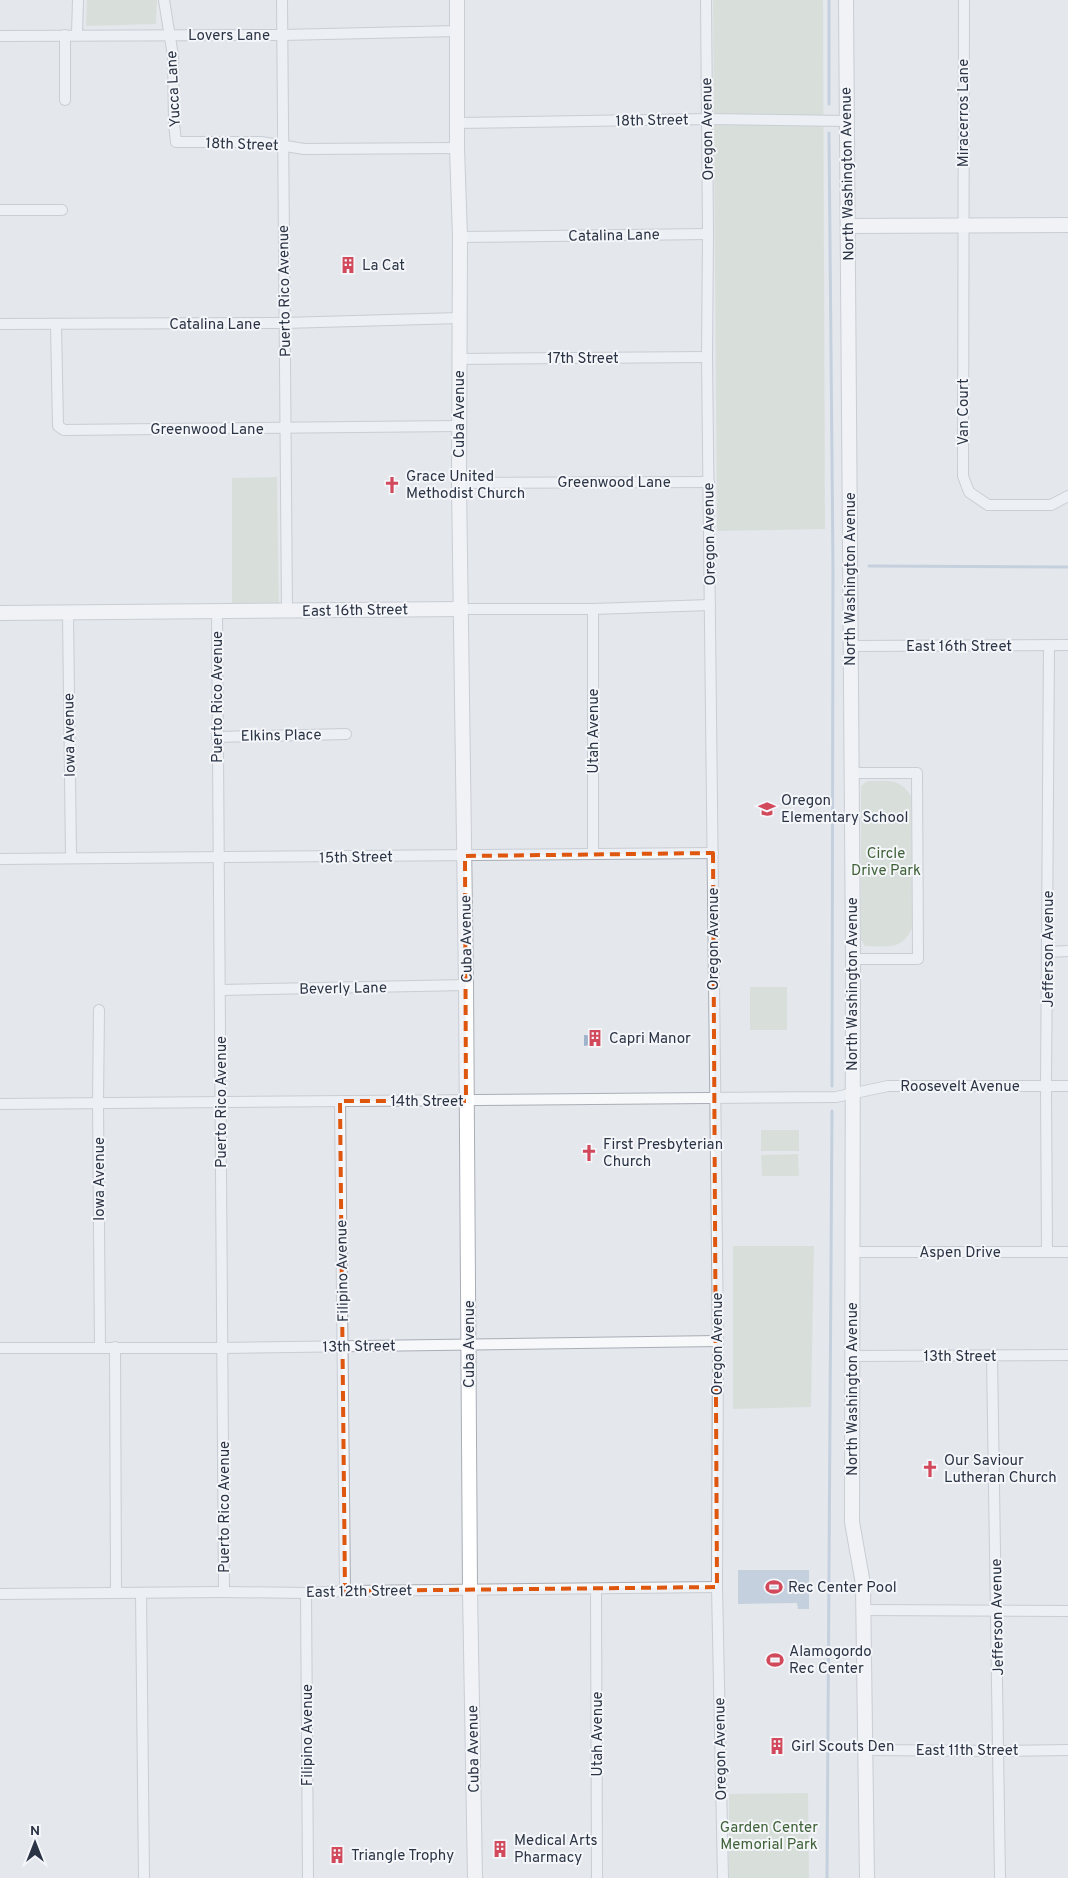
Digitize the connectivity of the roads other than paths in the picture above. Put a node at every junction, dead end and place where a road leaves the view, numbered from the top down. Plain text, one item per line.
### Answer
1 (78, 0) edge
2 (164, 0) edge
3 (282, 0) edge
4 (457, 0) edge
5 (706, 0) edge
6 (846, 0) edge
7 (964, 0) edge
8 (458, 31) junction
9 (77, 34) junction
10 (65, 35) junction
11 (282, 35) junction
12 (0, 36) edge
13 (170, 36) junction
14 (65, 100) dead end
15 (707, 119) junction
16 (846, 121) junction
17 (457, 123) junction
18 (176, 142) joint
19 (282, 144) junction
20 (457, 148) junction
21 (0, 210) edge
22 (62, 210) dead end
23 (963, 225) junction
24 (1068, 225) edge
25 (848, 226) junction
26 (708, 234) junction
27 (460, 237) junction
28 (460, 318) junction
29 (284, 323) junction
30 (0, 324) edge
31 (56, 325) junction
32 (707, 357) junction
33 (459, 359) junction
34 (459, 426) junction
35 (287, 429) junction
36 (709, 482) junction
37 (459, 483) junction
38 (1068, 496) edge
39 (710, 605) junction
40 (461, 609) junction
41 (593, 609) junction
42 (287, 611) junction
43 (0, 613) edge
44 (68, 613) junction
45 (217, 613) junction
46 (1068, 645) edge
47 (850, 646) junction
48 (1049, 646) junction
49 (346, 734) dead end
50 (217, 737) junction
51 (851, 773) junction
52 (713, 853) junction
53 (593, 854) junction
54 (465, 856) junction
55 (71, 857) junction
56 (218, 858) junction
57 (0, 859) edge
58 (1068, 951) edge
59 (1048, 952) junction
60 (853, 959) junction
61 (466, 985) junction
62 (221, 990) junction
63 (99, 1010) dead end
64 (1068, 1086) edge
65 (1046, 1087) junction
66 (853, 1094) junction
67 (714, 1098) junction
68 (340, 1101) junction
69 (466, 1101) junction
70 (220, 1102) junction
71 (98, 1103) junction
72 (0, 1104) edge
73 (852, 1252) junction
74 (1047, 1252) junction
75 (1068, 1252) edge
76 (718, 1341) junction
77 (469, 1344) junction
78 (342, 1346) junction
79 (115, 1347) junction
80 (0, 1348) edge
81 (100, 1348) junction
82 (223, 1348) junction
83 (1068, 1355) edge
84 (852, 1356) junction
85 (992, 1356) junction
86 (717, 1587) junction
87 (596, 1589) junction
88 (470, 1590) junction
89 (345, 1591) junction
90 (224, 1592) junction
91 (116, 1593) junction
92 (306, 1593) junction
93 (0, 1594) edge
94 (141, 1594) junction
95 (864, 1610) junction
96 (996, 1611) junction
97 (1068, 1611) edge
98 (866, 1750) junction
99 (1068, 1750) edge
100 (1000, 1751) junction
101 (144, 1878) edge
102 (308, 1878) edge
103 (475, 1878) edge
104 (597, 1878) edge
105 (723, 1878) edge
106 (867, 1878) edge
107 (1000, 1878) edge

1 - 9 street
2 - 13 street, Yucca Lane
3 - 11 street, Puerto Rico Avenue
4 - 8 street, Cuba Avenue
5 - 15 street, Oregon Avenue
6 - 16 street, North Washington Avenue
7 - 23 street, Miracerros Lane
8 - 11 street, Lovers Lane
8 - 17 street, Cuba Avenue
9 - 10 street, Lovers Lane
9 - 13 street, Lovers Lane
10 - 12 street, Lovers Lane
10 - 14 street
11 - 13 street, Lovers Lane
11 - 19 street, Puerto Rico Avenue
13 - 18 street, Yucca Lane
15 - 16 street, 18th Street
15 - 17 street, 18th Street
15 - 26 street, Oregon Avenue
16 - 25 street, North Washington Avenue
17 - 20 street, Cuba Avenue
18 - 19 street, 18th Street
19 - 20 street, 18th Street
19 - 29 street, Puerto Rico Avenue
20 - 27 street, Cuba Avenue
21 - 22 street
23 - 24 street
23 - 25 street
23 - 38 street, Van Court
25 - 47 street, North Washington Avenue
26 - 27 street, Catalina Lane
26 - 32 street, Oregon Avenue
27 - 28 street, Cuba Avenue
28 - 29 street, Catalina Lane
28 - 33 street, Cuba Avenue
29 - 31 street, Catalina Lane
29 - 35 street, Puerto Rico Avenue
30 - 31 street, Catalina Lane
31 - 35 street, Greenwood Lane
32 - 33 street, 17th Street
32 - 36 street, Oregon Avenue
33 - 34 street, Cuba Avenue
34 - 35 street, Greenwood Lane
34 - 37 street, Cuba Avenue
35 - 42 street, Puerto Rico Avenue
36 - 37 street, Greenwood Lane
36 - 39 street, Oregon Avenue
37 - 40 street, Cuba Avenue
39 - 41 street, East 16th Street
39 - 52 street, Oregon Avenue
40 - 41 street, East 16th Street
40 - 42 street, East 16th Street
40 - 54 street, Cuba Avenue
41 - 53 street, Utah Avenue
42 - 45 street, East 16th Street
43 - 44 street, East 16th Street
44 - 45 street, East 16th Street
44 - 55 street, Iowa Avenue
45 - 50 street, Puerto Rico Avenue
46 - 48 street, East 16th Street
47 - 48 street, East 16th Street
47 - 51 street, North Washington Avenue
48 - 59 street, Jefferson Avenue
49 - 50 street, Elkins Place
50 - 56 street, Puerto Rico Avenue
51 - 60 street, North Washington Avenue
51 - 60 street
52 - 53 street, 15th Street
52 - 67 street, Oregon Avenue
53 - 54 street, 15th Street
54 - 56 street, 15th Street
54 - 61 street, Cuba Avenue
55 - 56 street, 15th Street
55 - 57 street, 15th Street
56 - 62 street, Puerto Rico Avenue
58 - 59 street
59 - 65 street, Jefferson Avenue
60 - 66 street, North Washington Avenue
61 - 62 street, Beverly Lane
61 - 69 street, Cuba Avenue
62 - 70 street, Puerto Rico Avenue
63 - 71 street, Iowa Avenue
64 - 65 street, Roosevelt Avenue
65 - 66 street, Roosevelt Avenue
65 - 74 street, Jefferson Avenue
66 - 67 street, 14th Street
66 - 73 street, North Washington Avenue
67 - 69 street, 14th Street
67 - 76 street, Oregon Avenue
68 - 69 street, 14th Street
68 - 70 street, 14th Street
68 - 78 street, Filipino Avenue
69 - 77 street, Cuba Avenue
70 - 71 street, 14th Street
70 - 82 street, Puerto Rico Avenue
71 - 72 street, 14th Street
71 - 81 street, Iowa Avenue
73 - 74 street, Aspen Drive
73 - 84 street, North Washington Avenue
74 - 75 street, Aspen Drive
76 - 77 street, 13th Street
76 - 86 street, Oregon Avenue
77 - 78 street, 13th Street
77 - 88 street, Cuba Avenue
78 - 82 street, 13th Street
78 - 89 street, Filipino Avenue
79 - 81 street, 13th Street
79 - 82 street, 13th Street
79 - 91 street
80 - 81 street, 13th Street
82 - 90 street, Puerto Rico Avenue
83 - 85 street, 13th Street
84 - 85 street, 13th Street
84 - 95 street, North Washington Avenue
85 - 96 street, Jefferson Avenue
86 - 87 street, East 12th Street
86 - 105 street, Oregon Avenue
87 - 88 street, East 12th Street
87 - 104 street, Utah Avenue
88 - 89 street, East 12th Street
88 - 103 street, Cuba Avenue
89 - 92 street, East 12th Street
90 - 92 street, East 12th Street
90 - 94 street, East 12th Street
91 - 93 street, East 12th Street
91 - 94 street, East 12th Street
92 - 102 street, Filipino Avenue
94 - 101 street
95 - 96 street
95 - 98 street, North Washington Avenue
96 - 97 street
96 - 100 street, Jefferson Avenue
98 - 100 street, East 11th Street
98 - 106 street, North Washington Avenue
99 - 100 street, East 11th Street
100 - 107 street, Jefferson Avenue

